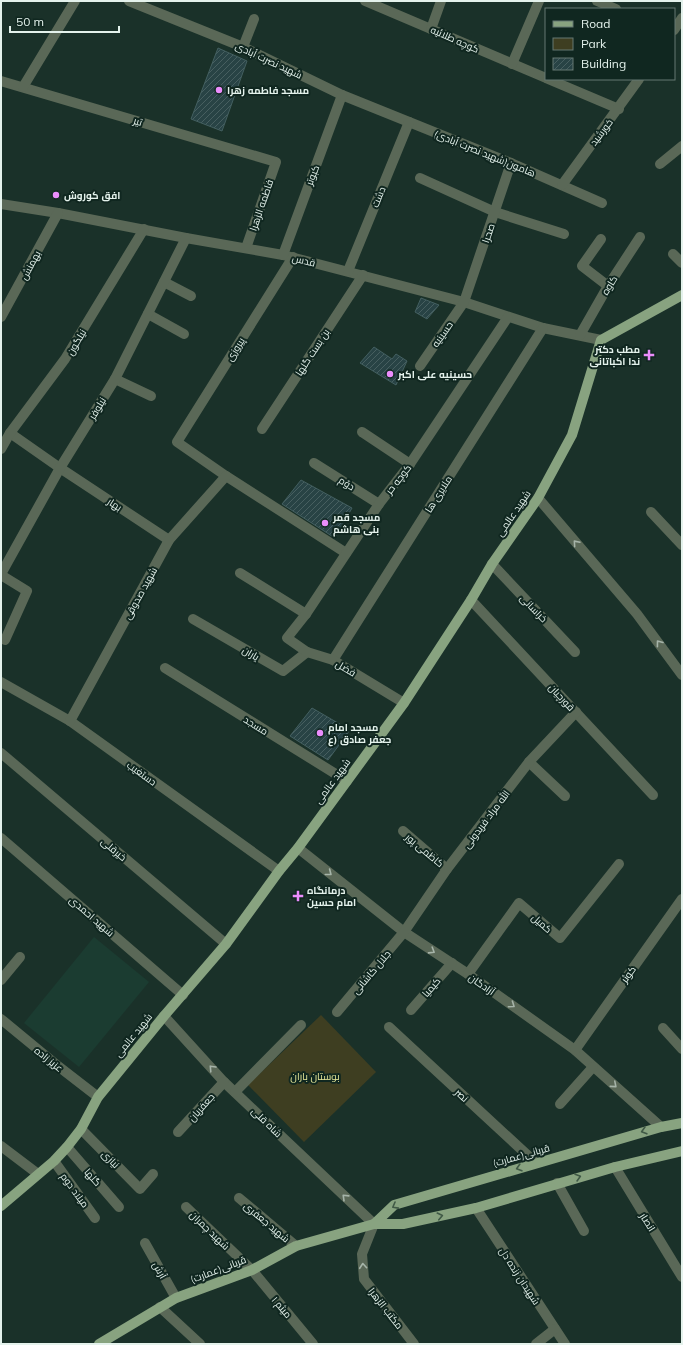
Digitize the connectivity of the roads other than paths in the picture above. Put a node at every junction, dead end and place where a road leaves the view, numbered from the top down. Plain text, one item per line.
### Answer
1 (75, 1) edge
2 (129, 1) edge
3 (365, 1) edge
4 (441, 1) edge
5 (539, 1) edge
6 (597, 1) edge
7 (614, 8) edge
8 (682, 18) edge
9 (254, 19) dead end
10 (675, 28) edge
11 (431, 29) junction
12 (243, 47) junction
13 (512, 64) junction
14 (545, 78) edge
15 (549, 80) edge
16 (638, 80) edge
17 (1, 82) edge
18 (23, 87) junction
19 (342, 95) junction
20 (619, 109) junction
21 (409, 122) junction
22 (682, 146) edge
23 (276, 162) joint
24 (511, 163) junction
25 (660, 164) dead end
26 (420, 178) dead end
27 (562, 185) junction
28 (602, 203) dead end
29 (1, 204) edge
30 (495, 212) junction
31 (58, 213) junction
32 (144, 229) junction
33 (564, 234) dead end
34 (640, 237) dead end
35 (186, 238) junction
36 (601, 239) dead end
37 (246, 248) junction
38 (673, 254) dead end
39 (288, 256) junction
40 (682, 263) edge
41 (348, 271) junction
42 (362, 275) junction
43 (164, 282) junction
44 (608, 286) junction
45 (682, 295) edge
46 (191, 296) dead end
47 (464, 302) junction
48 (148, 314) junction
49 (1, 316) edge
50 (508, 317) junction
51 (543, 328) junction
52 (184, 334) dead end
53 (580, 335) junction
54 (601, 340) junction
55 (420, 366) dead end
56 (115, 379) junction
57 (151, 396) dead end
58 (262, 429) dead end
59 (362, 432) dead end
60 (10, 433) junction
61 (1, 449) edge
62 (314, 463) dead end
63 (410, 464) junction
64 (60, 468) junction
65 (226, 476) junction
66 (538, 498) junction
67 (379, 504) junction
68 (651, 512) dead end
69 (169, 540) junction
70 (682, 545) edge
71 (346, 553) junction
72 (492, 564) junction
73 (240, 573) dead end
74 (1, 575) edge
75 (471, 600) junction
76 (306, 614) junction
77 (193, 619) dead end
78 (287, 638) joint
79 (5, 640) dead end
80 (307, 652) junction
81 (575, 652) dead end
82 (333, 660) junction
83 (165, 668) dead end
84 (682, 675) edge
85 (1, 682) edge
86 (404, 702) junction
87 (576, 712) junction
88 (70, 722) junction
89 (1, 753) edge
90 (529, 762) junction
91 (347, 781) junction
92 (653, 795) dead end
93 (565, 796) dead end
94 (403, 831) dead end
95 (1, 838) edge
96 (298, 848) junction
97 (619, 864) dead end
98 (447, 869) junction
99 (279, 872) junction
100 (682, 899) edge
101 (404, 932) junction
102 (226, 944) junction
103 (20, 957) dead end
104 (452, 963) junction
105 (468, 974) junction
106 (1, 980) edge
107 (183, 994) junction
108 (411, 1010) dead end
109 (337, 1012) dead end
110 (164, 1016) junction
111 (1, 1019) edge
112 (301, 1025) dead end
113 (389, 1027) dead end
114 (663, 1028) dead end
115 (682, 1048) edge
116 (575, 1050) junction
117 (593, 1067) junction
118 (224, 1082) junction
119 (235, 1092) junction
120 (98, 1097) junction
121 (560, 1104) dead end
122 (682, 1123) edge
123 (661, 1126) junction
124 (81, 1129) junction
125 (178, 1132) dead end
126 (1, 1146) edge
127 (67, 1147) junction
128 (682, 1151) edge
129 (54, 1161) junction
130 (536, 1163) junction
131 (615, 1167) junction
132 (38, 1174) junction
133 (153, 1174) dead end
134 (557, 1183) junction
135 (239, 1198) dead end
136 (1, 1206) edge
137 (119, 1207) dead end
138 (186, 1207) dead end
139 (476, 1208) junction
140 (96, 1218) dead end
141 (374, 1224) junction
142 (584, 1230) dead end
143 (145, 1243) dead end
144 (296, 1246) junction
145 (252, 1270) junction
146 (682, 1277) edge
147 (176, 1298) junction
148 (160, 1307) junction
149 (555, 1329) junction
150 (106, 1342) edge
151 (200, 1344) edge
152 (313, 1344) edge
153 (414, 1344) edge
154 (536, 1344) edge
155 (565, 1344) edge

1 - 18 street
2 - 12 street, شهید نصرت آبادی
3 - 11 street, کوچه طلائیه
4 - 11 street
5 - 13 street
6 - 7 street
8 - 10 street
9 - 12 street
11 - 13 street, کوچه طلائیه
12 - 19 street, شهید نصرت آبادی
13 - 14 street, کوچه طلائیه
15 - 20 street, کوچه طلائیه
16 - 20 street, خورشید
17 - 18 street, تیر
18 - 23 street, تیر
19 - 21 street, شهید نصرت آبادی
19 - 39 street, کبوتر
20 - 27 street, خورشید
21 - 24 street, (شهید نصرت آبادی)هامون
21 - 41 street, دشت
22 - 25 street
23 - 37 street, فاطمه الزهرا
24 - 27 street, (شهید نصرت آبادی)هامون
24 - 30 street, صحرا
26 - 30 street
27 - 28 street, (شهید نصرت آبادی)هامون
29 - 31 street, قدس
30 - 33 street
30 - 47 street, صحرا
31 - 32 street, قدس
31 - 49 street, بهمنش
32 - 35 street, قدس
32 - 60 street, نیلگون
34 - 44 street, کاوه
35 - 37 street, قدس
35 - 43 street, نیلوفر
36 - 44 street
37 - 39 street, قدس
38 - 40 street
39 - 41 street, قدس
39 - 65 street, پیروزی
41 - 42 street, قدس
42 - 47 street, قدس
42 - 58 street, بن بست گلها
43 - 46 street
43 - 48 street, نیلوفر
44 - 53 street, کاوه
45 - 54 main road
47 - 50 street, قدس
47 - 55 street, حسینیه
48 - 52 street
48 - 56 street, نیلوفر
50 - 51 street, قدس
50 - 63 street, کوچه حر
51 - 53 street, قدس
51 - 82 street, ملایری ها
53 - 54 street, قدس
54 - 66 main road, شهید عالمی
56 - 57 street
56 - 64 street, نیلوفر
59 - 63 street
60 - 61 street, نیلگون
60 - 64 street, بهار
62 - 67 street, دوّم
63 - 67 street, کوچه حر
64 - 69 street, بهار
64 - 74 street, نیلوفر
65 - 69 street, شهید صدوقی
65 - 71 street
66 - 72 main road, شهید عالمی
84 -> 66 street
67 - 71 street, کوچه حر
68 - 70 street
69 - 88 street, شهید صدوقی
71 - 76 street, کوچه حر
72 - 75 main road, شهید عالمی
72 - 81 street, خراسانی
73 - 76 street
74 - 79 street
75 - 86 main road, شهید عالمی
75 - 87 street, قورچیان
76 - 78 street, کوچه حر
77 - 80 street, یاران
78 - 80 street, فضل
80 - 82 street, فضل
82 - 86 street, فضل
83 - 91 street, مسجد
85 - 88 street, دستغیب
86 - 91 main road, شهید عالمی
87 - 90 street, الله مراد فریدونی
87 - 92 street, قورچیان
88 - 99 street, دستغیب
89 - 102 street, خیرقلی
90 - 93 street
90 - 98 street, الله مراد فریدونی
91 - 96 main road, شهید عالمی
94 - 98 street, کاظمی پور
95 - 107 street, شهید احمدی
96 - 99 main road, شهید عالمی
96 -> 101 street, آزادگان
97 - 105 street, کمیل
98 - 101 street, الله مراد فریدونی
99 - 102 main road, شهید عالمی
100 - 116 street, کوثر
101 -> 104 street, آزادگان
101 - 109 street, جلال کاشانی
102 - 107 main road, شهید عالمی
103 - 106 street
104 - 105 street, آزادگان
104 - 108 street, کیمیا
105 -> 116 street, آزادگان
107 - 110 main road, شهید عالمی
118 -> 110 street, شاه قلی
110 - 120 main road, شهید عالمی
111 - 120 street, عزیز زاده
112 - 119 street
113 - 130 street, نصر
114 - 115 street
116 - 117 street, آزادگان
117 - 121 street
117 -> 123 street, آزادگان
118 - 119 street, شاه قلی
118 - 125 street, جعفریان
141 -> 119 street, شاه قلی
120 - 124 main road, شهید عالمی
122 - 123 main road, (عمارت)قربانی
123 -> 130 main road, (عمارت)قربانی
124 - 127 main road, شهید عالمی
124 - 133 street, نیازی
126 - 132 street
127 - 129 main road, شهید عالمی
127 - 137 street, گلها
128 - 131 main road, (عمارت)قربانی
129 - 132 main road, شهید عالمی
129 - 140 street, میلاد دوم
130 -> 141 main road, (عمارت)قربانی
134 -> 131 main road, (عمارت)قربانی
131 - 146 street, انصار
132 - 136 main road, شهید عالمی
134 - 139 main road, (عمارت)قربانی
134 - 142 street
135 - 144 street, شهید جعفری
138 - 145 street, شهید چمران
141 -> 139 main road, (عمارت)قربانی
139 - 149 street, شهیدان زنده دل
141 - 144 main road, (عمارت)قربانی
153 -> 141 street, مکتب الزهرا
143 - 147 street, آرش
144 - 145 main road, (عمارت)قربانی
145 - 147 main road, (عمارت)قربانی
145 - 152 street, میثم ۱
147 - 148 main road, (عمارت)قربانی
148 - 150 main road, (عمارت)قربانی
148 - 151 street
149 - 154 street
149 - 155 street, شهیدان زنده دل

